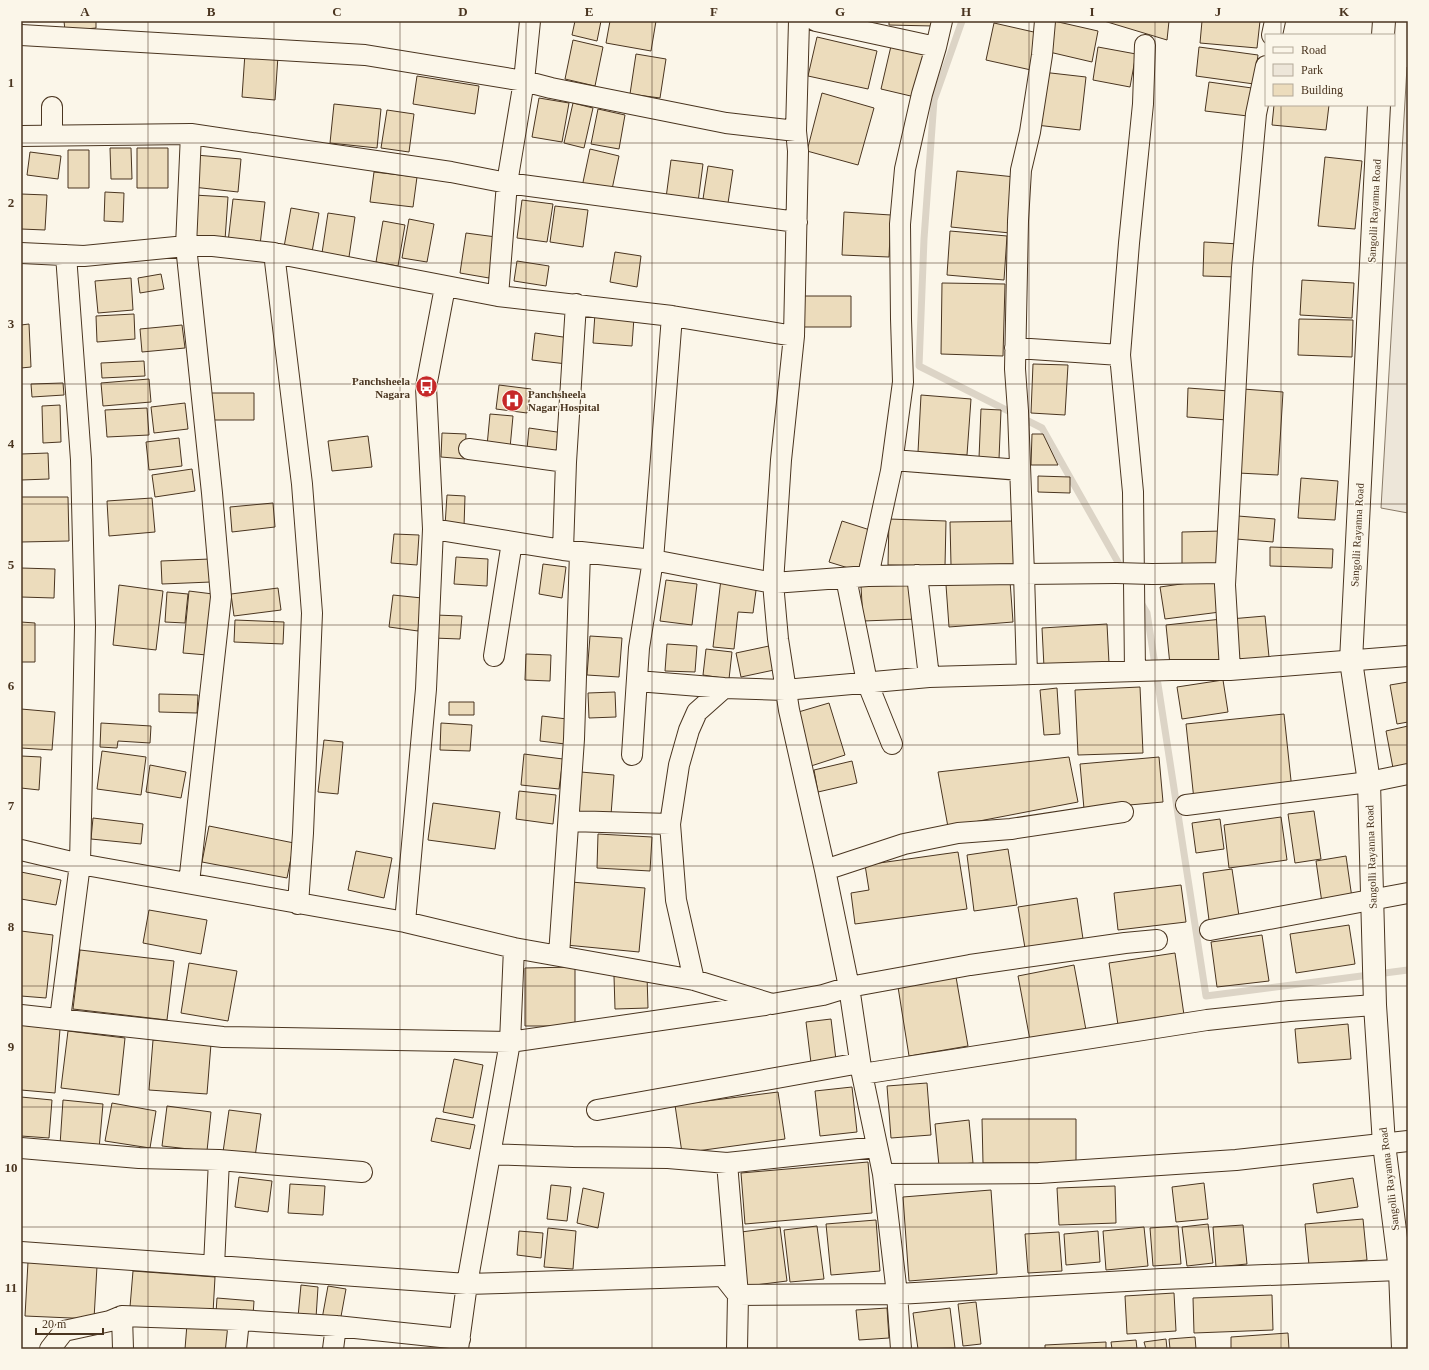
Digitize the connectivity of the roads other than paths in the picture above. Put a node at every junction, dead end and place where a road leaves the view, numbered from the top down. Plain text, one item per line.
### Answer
1 (530, 21) edge
2 (799, 21) edge
3 (816, 21) edge
4 (942, 21) edge
5 (1045, 21) edge
6 (1275, 21) edge
7 (1384, 21) edge
8 (1272, 34) edge
9 (1383, 34) edge
10 (21, 35) edge
11 (1145, 45) dead end
12 (936, 48) junction
13 (1265, 71) edge
14 (524, 81) junction
15 (1379, 106) edge
16 (52, 107) dead end
17 (796, 131) junction
18 (191, 134) junction
19 (52, 135) junction
20 (21, 136) edge
21 (507, 183) junction
22 (797, 222) junction
23 (186, 246) junction
24 (21, 253) edge
25 (274, 253) junction
26 (66, 255) junction
27 (445, 286) junction
28 (498, 296) junction
29 (576, 304) junction
30 (672, 316) junction
31 (794, 336) junction
32 (1015, 348) junction
33 (1120, 355) junction
34 (469, 449) dead end
35 (893, 460) junction
36 (566, 462) junction
37 (1020, 470) junction
38 (433, 529) junction
39 (512, 542) junction
40 (571, 551) junction
41 (653, 560) junction
42 (1225, 573) junction
43 (1024, 574) junction
44 (1134, 574) junction
45 (917, 575) junction
46 (868, 576) junction
47 (846, 578) junction
48 (773, 583) junction
49 (494, 656) dead end
50 (1408, 656) edge
51 (1351, 662) junction
52 (1230, 670) junction
53 (1136, 672) junction
54 (1027, 674) junction
55 (929, 677) junction
56 (637, 681) junction
57 (867, 682) junction
58 (724, 688) junction
59 (785, 690) junction
60 (892, 744) dead end
61 (632, 755) dead end
62 (1408, 774) edge
63 (1369, 782) junction
64 (1186, 805) dead end
65 (1123, 812) dead end
66 (569, 820) junction
67 (670, 824) junction
68 (21, 850) edge
69 (80, 864) junction
70 (825, 870) junction
71 (190, 883) junction
72 (1408, 893) edge
73 (1373, 900) junction
74 (298, 904) junction
75 (405, 922) junction
76 (1210, 930) dead end
77 (1157, 940) dead end
78 (514, 948) junction
79 (559, 955) junction
80 (694, 980) junction
81 (849, 987) junction
82 (1375, 995) junction
83 (772, 1004) junction
84 (21, 1015) edge
85 (60, 1019) junction
86 (510, 1042) junction
87 (861, 1068) junction
88 (597, 1110) dead end
89 (1408, 1141) edge
90 (1384, 1144) junction
91 (877, 1147) junction
92 (21, 1148) edge
93 (490, 1154) junction
94 (219, 1160) junction
95 (727, 1163) junction
96 (362, 1172) dead end
97 (883, 1174) junction
98 (21, 1252) edge
99 (214, 1266) junction
100 (1400, 1270) junction
101 (467, 1284) junction
102 (897, 1294) junction
103 (738, 1295) junction
104 (122, 1316) junction
105 (239, 1320) junction
106 (336, 1326) junction
107 (459, 1344) edge
108 (50, 1349) edge
109 (123, 1349) edge
110 (236, 1349) edge
111 (333, 1349) edge
112 (737, 1349) edge
113 (900, 1349) edge
114 (1403, 1349) edge

1 - 14 street
2 - 17 street
3 - 12 street
4 - 12 street
5 - 32 street
6 - 8 street
7 - 9 street
10 - 14 street
11 - 33 street
12 - 35 street
13 - 42 street
14 - 17 street
14 - 21 street
15 - 51 street, Sangolli Rayanna Road
16 - 19 street
17 - 22 street
18 - 19 street
18 - 21 street
18 - 23 street
19 - 20 street
21 - 22 street
21 - 28 street
22 - 31 street
23 - 25 street
23 - 26 street
23 - 71 street
24 - 26 street
25 - 27 street
25 - 74 street
26 - 69 street
27 - 28 street
27 - 38 street
28 - 29 street
29 - 30 street
29 - 36 street
30 - 31 street
30 - 41 street
31 - 48 street
32 - 33 street
32 - 37 street
33 - 44 street
34 - 36 street
35 - 37 street
35 - 46 street
36 - 40 street
37 - 43 street
38 - 39 street
38 - 75 street
39 - 40 street
39 - 49 street
40 - 41 street
40 - 66 street
41 - 48 street
41 - 56 street
42 - 44 street
42 - 52 street
43 - 44 street
43 - 45 street
43 - 54 street
44 - 53 street
45 - 46 street
45 - 55 street
46 - 47 street
47 - 48 street
47 - 57 street
48 - 59 street
50 - 51 street
51 - 52 street
51 - 63 street, Sangolli Rayanna Road
52 - 53 street
53 - 54 street
54 - 55 street
55 - 57 street
56 - 58 street
56 - 61 street
57 - 59 street
57 - 60 street
58 - 59 street
58 - 67 street
59 - 70 street
62 - 63 street
63 - 64 street
63 - 73 street, Sangolli Rayanna Road
65 - 70 street
66 - 67 street
66 - 79 street
67 - 80 street
68 - 69 street
69 - 71 street
69 - 85 street
70 - 81 street
71 - 74 street
72 - 73 street
73 - 76 street
73 - 82 street, Sangolli Rayanna Road
74 - 75 street
75 - 78 street
77 - 81 street
78 - 79 street
78 - 86 street
79 - 80 street
80 - 83 street
81 - 83 street
81 - 87 street
82 - 87 street
82 - 90 street, Sangolli Rayanna Road
83 - 86 street
84 - 85 street
85 - 86 street
86 - 93 street
87 - 88 street
87 - 91 street
89 - 90 street
90 - 97 street
90 - 100 street, Sangolli Rayanna Road
91 - 95 street
91 - 97 street
92 - 94 street
93 - 95 street
93 - 101 street
94 - 96 street
94 - 99 street
95 - 103 street
97 - 102 street
98 - 99 street
99 - 101 street
100 - 102 street
100 - 114 street, Sangolli Rayanna Road
101 - 103 street
101 - 107 street
102 - 103 street
102 - 113 street
103 - 112 street
104 - 105 street
104 - 108 street
104 - 109 street
105 - 106 street
105 - 110 street
106 - 107 street
106 - 111 street

